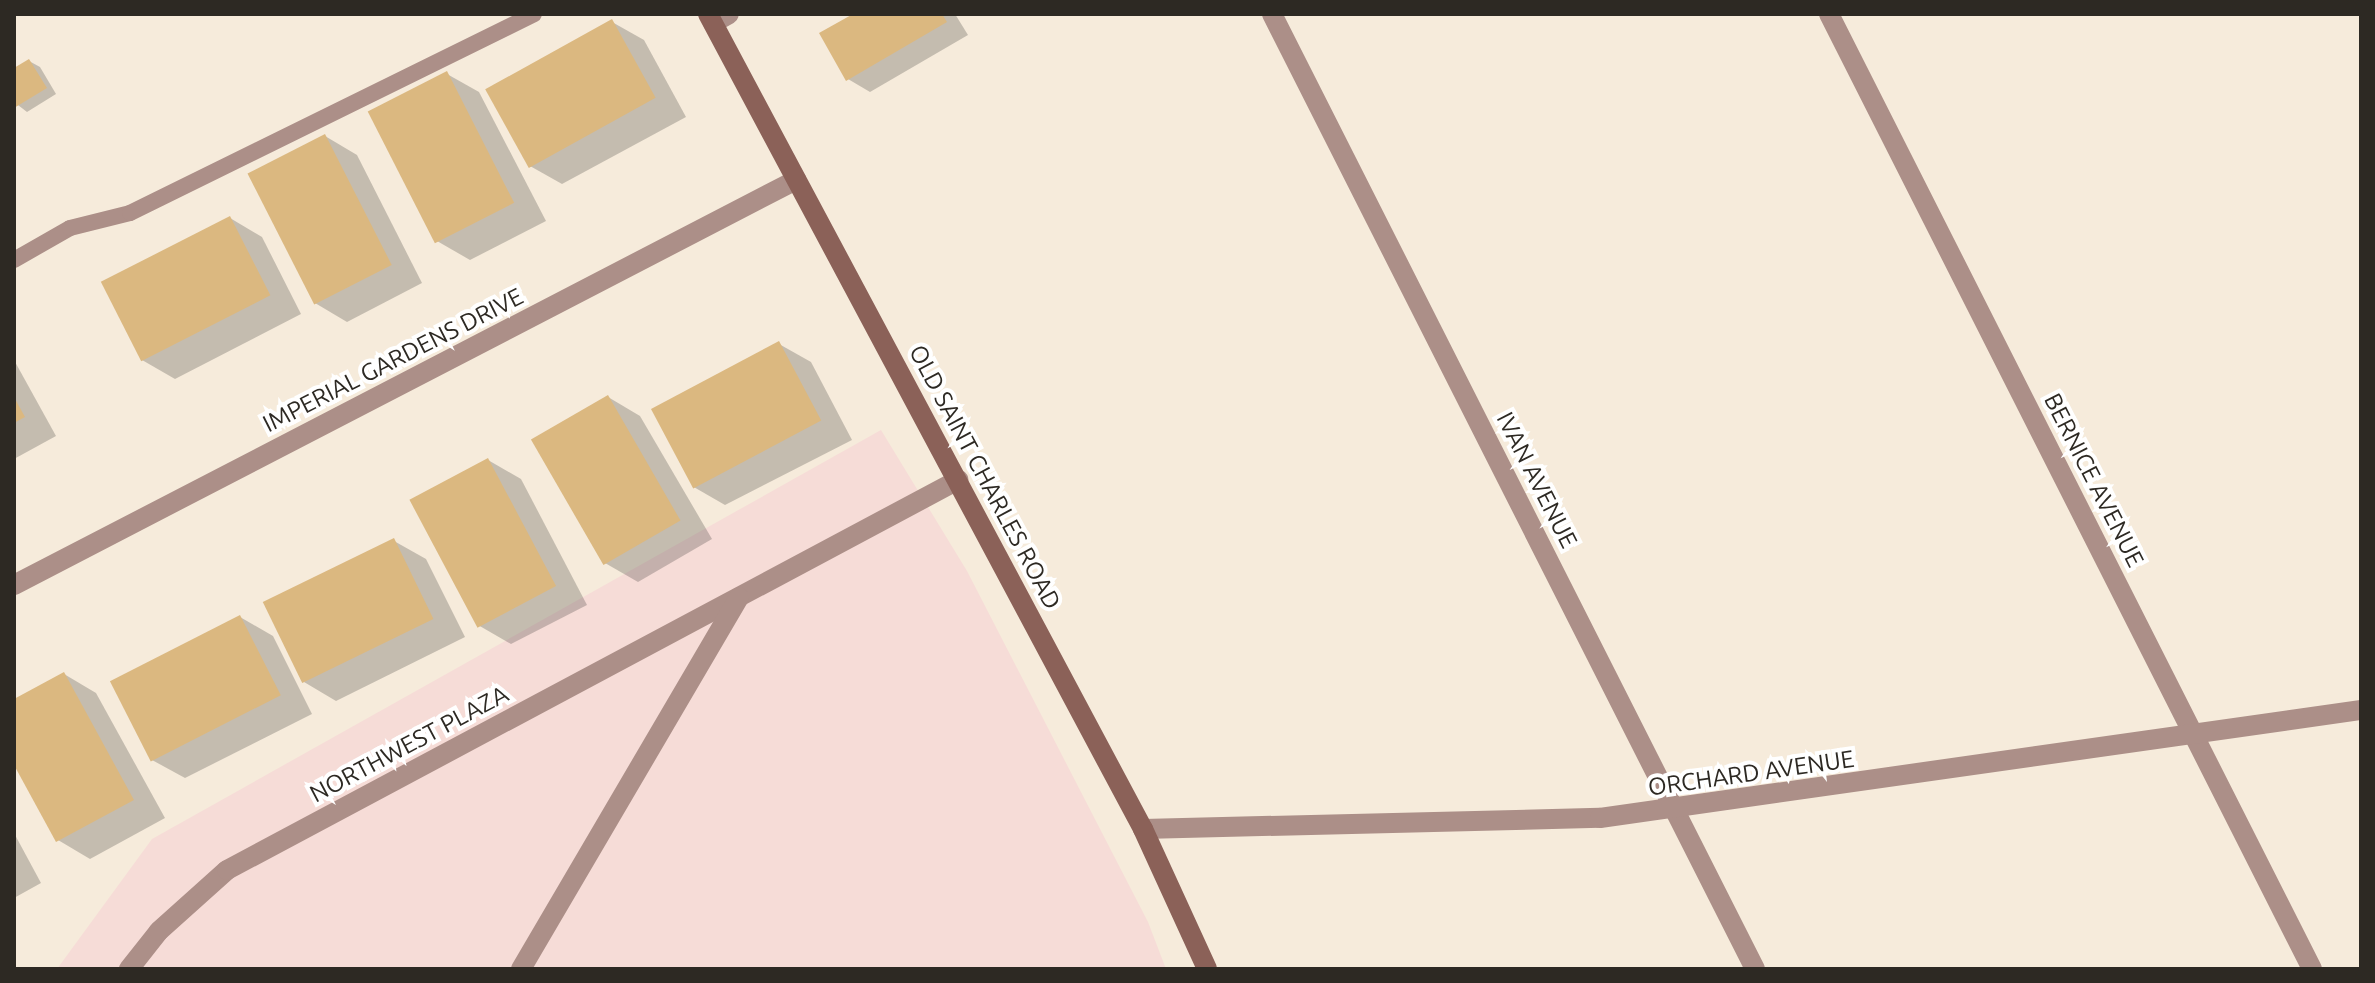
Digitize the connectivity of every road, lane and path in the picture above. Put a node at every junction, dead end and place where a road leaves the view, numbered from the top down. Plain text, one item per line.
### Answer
1 (534, 14) edge
2 (1272, 14) edge
3 (1829, 14) edge
4 (717, 17) edge
5 (796, 180) junction
6 (14, 260) edge
7 (958, 480) junction
8 (14, 585) edge
9 (739, 597) junction
10 (2361, 710) edge
11 (2195, 736) junction
12 (1675, 811) junction
13 (1143, 829) junction
14 (129, 969) edge
15 (521, 969) edge
16 (1207, 969) edge
17 (1755, 969) edge
18 (2312, 969) edge

1 - 6 lane
2 - 12 street, IVAN AVENUE
3 - 11 street, BERNICE AVENUE
4 - 5 street, OLD SAINT CHARLES ROAD
5 - 7 street, OLD SAINT CHARLES ROAD
5 - 8 street, IMPERIAL GARDENS DRIVE
7 - 9 street, NORTHWEST PLAZA
7 - 13 street, OLD SAINT CHARLES ROAD
9 - 14 street, NORTHWEST PLAZA
9 - 15 street
10 - 11 street, ORCHARD AVENUE
11 - 12 street, ORCHARD AVENUE
11 - 18 street, BERNICE AVENUE
12 - 13 street, ORCHARD AVENUE
12 - 17 street, IVAN AVENUE
13 - 16 street, OLD SAINT CHARLES ROAD

